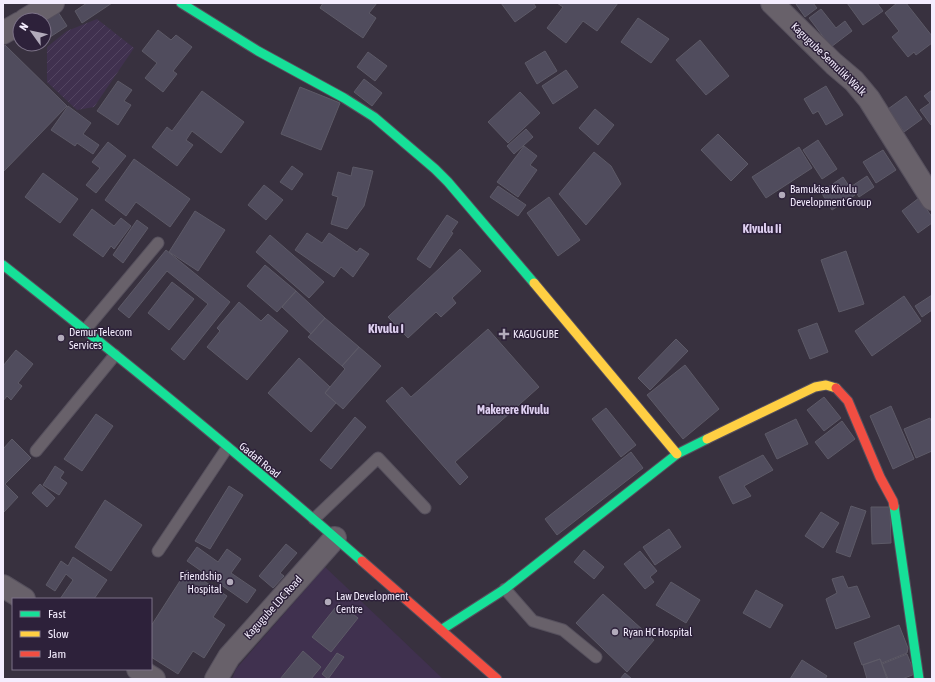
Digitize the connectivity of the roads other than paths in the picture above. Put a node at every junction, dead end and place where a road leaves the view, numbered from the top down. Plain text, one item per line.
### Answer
1 (53, 3) edge
2 (181, 3) edge
3 (772, 3) edge
4 (38, 12) edge
5 (12, 28) edge
6 (3, 33) edge
7 (932, 199) edge
8 (158, 244) dead end
9 (3, 265) edge
10 (85, 330) junction
11 (115, 355) junction
12 (228, 448) junction
13 (36, 451) dead end
14 (677, 454) junction
15 (424, 508) dead end
16 (314, 519) junction
17 (335, 538) junction
18 (158, 551) dead end
19 (3, 586) edge
20 (505, 589) junction
21 (22, 598) edge
22 (441, 630) junction
23 (596, 657) dead end
24 (140, 670) edge
25 (154, 679) edge
26 (216, 679) edge
27 (497, 679) edge
28 (919, 679) edge

1 - 4 street
2 - 14 street
3 - 7 street, Kagugube Semuliki Walk
5 - 6 street
8 - 10 lane
9 - 10 street, Gadafi Road
10 - 11 street, Gadafi Road
11 - 12 street, Gadafi Road
11 - 13 lane
12 - 16 street, Gadafi Road
12 - 18 lane
14 - 20 street
14 - 28 street
15 - 16 lane
16 - 17 street, Gadafi Road
17 - 22 street, Gadafi Road
17 - 26 street, Kagugube LDC Road
19 - 21 street
20 - 22 street
20 - 23 lane
22 - 27 street, Gadafi Road
24 - 25 street

